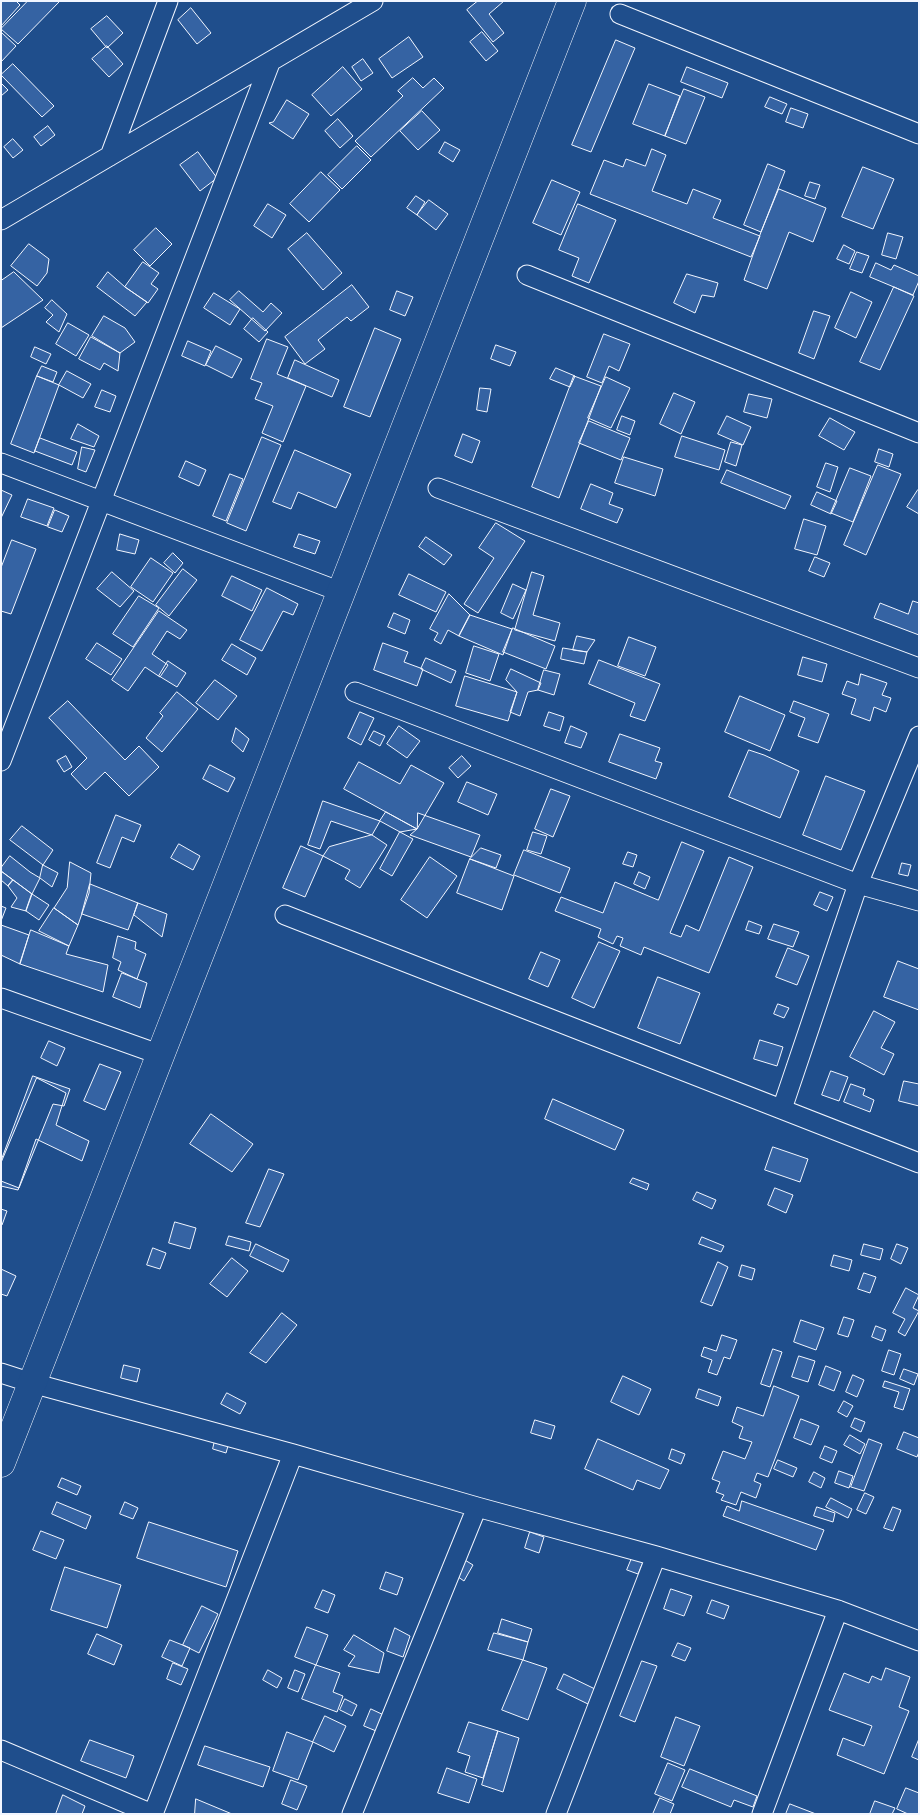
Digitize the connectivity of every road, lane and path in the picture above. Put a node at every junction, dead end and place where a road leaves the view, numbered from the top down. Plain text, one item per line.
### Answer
1 (168, 1) edge
2 (373, 1) edge
3 (570, 5) edge
4 (620, 14) dead end
5 (270, 64) junction
6 (919, 134) edge
7 (110, 156) junction
8 (1, 220) edge
9 (527, 275) dead end
10 (919, 433) edge
11 (1, 462) edge
12 (438, 488) dead end
13 (102, 502) junction
14 (342, 592) junction
15 (919, 668) edge
16 (355, 692) dead end
17 (919, 736) edge
18 (1, 761) edge
19 (858, 884) junction
20 (919, 901) edge
21 (285, 915) dead end
22 (1, 998) edge
23 (160, 1055) junction
24 (782, 1108) junction
25 (919, 1163) edge
26 (1, 1373) edge
27 (32, 1383) junction
28 (293, 1454) junction
29 (1, 1463) edge
30 (477, 1507) junction
31 (656, 1556) junction
32 (838, 1610) junction
33 (919, 1641) edge
34 (1, 1750) edge
35 (152, 1814) edge
36 (352, 1814) edge
37 (556, 1814) edge
38 (762, 1814) edge

1 - 7 street
2 - 5 street
3 - 14 street
4 - 6 street
5 - 7 street
5 - 13 street
7 - 8 street
9 - 10 street
11 - 13 street
12 - 15 street
13 - 14 street
13 - 18 street
14 - 23 street
16 - 19 street
17 - 19 street
19 - 20 street
19 - 24 street
21 - 24 street
22 - 23 street
23 - 27 street
24 - 25 street
26 - 27 street
27 - 28 street
27 - 29 street
28 - 30 street
28 - 35 street
30 - 31 street
30 - 36 street
31 - 32 street
31 - 37 street
32 - 33 street
32 - 38 street
34 - 35 street

